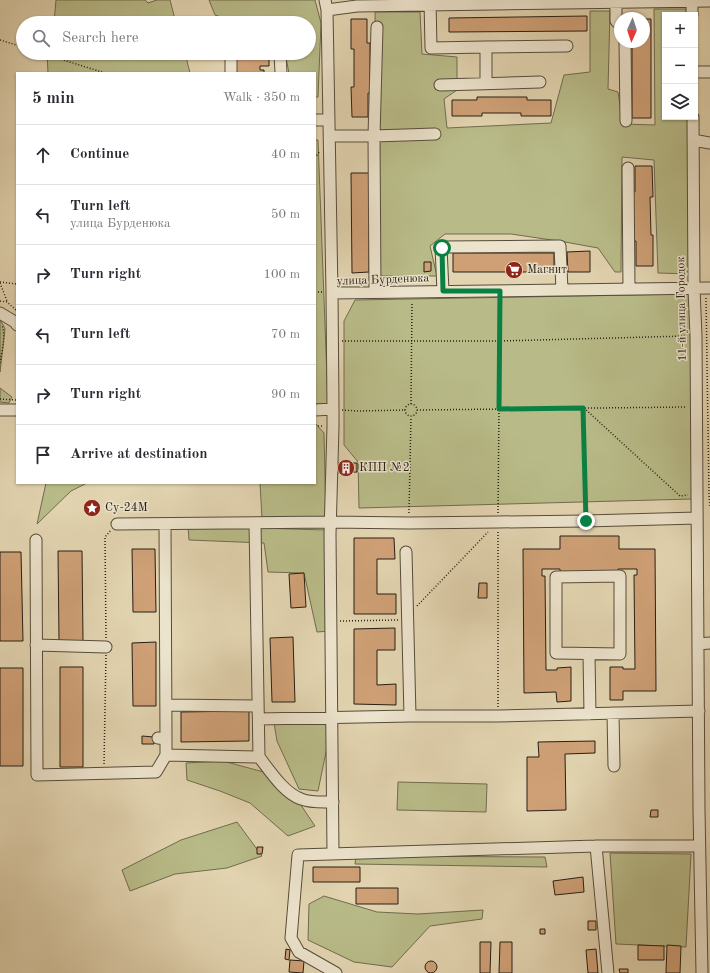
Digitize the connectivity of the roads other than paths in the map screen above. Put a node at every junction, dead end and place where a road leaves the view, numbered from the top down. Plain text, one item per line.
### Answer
1 (710, 1) edge
2 (430, 2) edge
3 (513, 2) edge
4 (556, 2) edge
5 (616, 2) junction
6 (692, 2) junction
7 (385, 3) edge
8 (326, 5) edge
9 (616, 12) edge
10 (692, 12) edge
11 (377, 27) dead end
12 (567, 46) dead end
13 (486, 47) junction
14 (625, 48) edge
15 (231, 60) edge
16 (280, 60) edge
17 (231, 72) edge
18 (281, 72) edge
19 (698, 72) edge
20 (710, 72) edge
21 (540, 82) dead end
22 (486, 84) junction
23 (440, 85) dead end
24 (316, 120) edge
25 (329, 120) junction
26 (693, 120) edge
27 (626, 122) dead end
28 (435, 134) dead end
29 (330, 136) junction
30 (374, 136) junction
31 (693, 140) junction
32 (710, 144) edge
33 (628, 168) dead end
34 (708, 288) edge
35 (629, 289) junction
36 (694, 289) junction
37 (562, 290) junction
38 (443, 291) junction
39 (332, 292) junction
40 (375, 292) junction
41 (0, 313) edge
42 (16, 324) edge
43 (0, 410) edge
44 (16, 410) edge
45 (316, 410) edge
46 (333, 410) junction
47 (697, 518) junction
48 (331, 522) junction
49 (255, 523) junction
50 (117, 524) dead end
51 (165, 524) junction
52 (36, 540) dead end
53 (406, 552) dead end
54 (710, 643) edge
55 (698, 644) junction
56 (36, 645) junction
57 (106, 646) dead end
58 (589, 654) junction
59 (166, 705) junction
60 (258, 706) junction
61 (699, 711) junction
62 (613, 713) junction
63 (590, 714) junction
64 (410, 716) junction
65 (332, 718) junction
66 (258, 719) junction
67 (166, 755) junction
68 (259, 757) junction
69 (614, 766) dead end
70 (333, 802) junction
71 (704, 810) edge
72 (596, 846) junction
73 (699, 846) junction
74 (333, 853) junction
75 (336, 973) edge
76 (608, 973) edge
77 (702, 973) edge

1 - 6 street
2 - 3 street
2 - 7 street
2 - 13 street
3 - 4 street
4 - 5 street
5 - 6 street
5 - 9 street
6 - 10 street
7 - 8 street
8 - 25 street
11 - 30 street
12 - 13 street
13 - 22 street
14 - 27 street
15 - 17 street
16 - 18 street
19 - 20 street
21 - 22 street
22 - 23 street
24 - 25 street
25 - 29 street
26 - 31 street, 11-й улица Городок
28 - 30 street
29 - 30 street
29 - 39 street
30 - 40 street
31 - 32 street
31 - 36 street, 11-й улица Городок
33 - 35 street
34 - 36 street, улица Бурденюка
35 - 36 street, улица Бурденюка
35 - 37 street, улица Бурденюка
36 - 47 street, 11-й улица Городок
37 - 38 street, улица Бурденюка
37 - 38 street
38 - 40 street, улица Бурденюка
39 - 40 street, улица Бурденюка
39 - 46 street, улица Бурденюка
41 - 42 street
43 - 44 street
45 - 46 street
46 - 48 street, улица Бурденюка
47 - 48 street
47 - 55 street, 11-й улица Городок
48 - 49 street
48 - 65 street, улица Бурденюка
49 - 51 street
49 - 60 street
50 - 51 street
51 - 59 street
52 - 56 street
53 - 64 street
54 - 55 street
55 - 61 street, 11-й улица Городок
56 - 57 street
56 - 67 street
58 - 58 street
58 - 63 street
59 - 60 street
59 - 67 street
60 - 66 street
61 - 62 street
61 - 71 street, 11-й улица Городок
62 - 63 street
62 - 69 street
63 - 64 street
64 - 65 street
65 - 66 street
65 - 70 street, улица Бурденюка
66 - 68 street
67 - 68 street
68 - 70 street
70 - 74 street, улица Бурденюка
71 - 73 street, 11-й улица Городок
72 - 73 street
72 - 74 street
72 - 76 street
73 - 77 street, 11-й улица Городок
74 - 75 street

